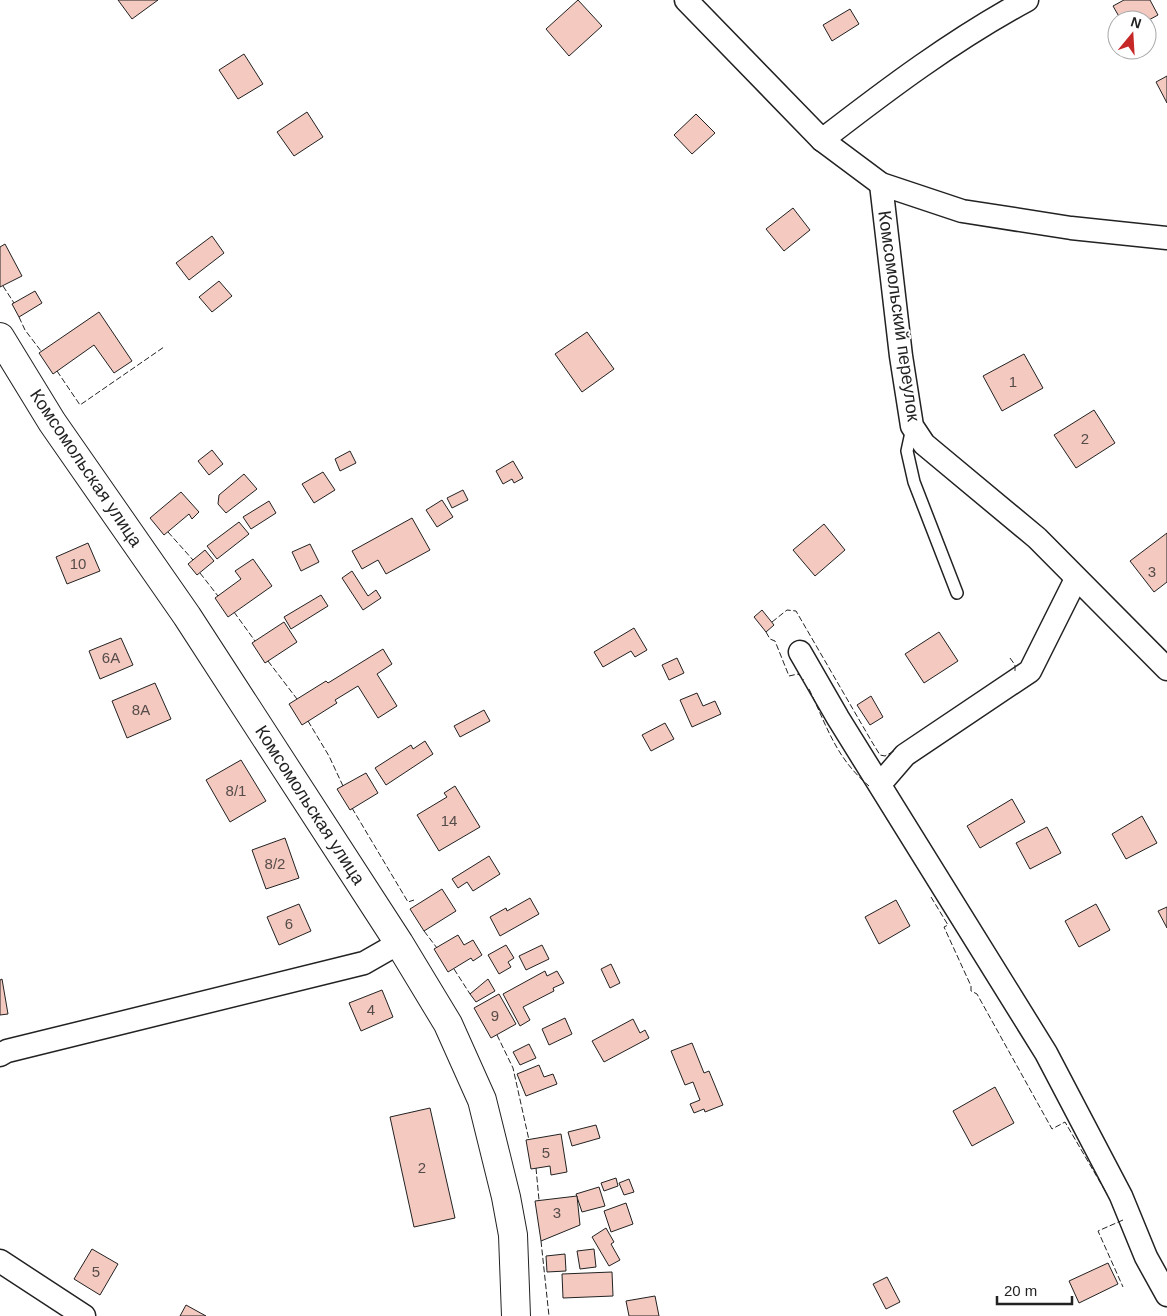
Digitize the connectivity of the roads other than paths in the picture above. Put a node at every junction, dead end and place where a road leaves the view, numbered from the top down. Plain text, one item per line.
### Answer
1 (686, 0) edge
2 (1027, 0) edge
3 (822, 140) junction
4 (881, 184) junction
5 (1167, 238) edge
6 (0, 337) edge
7 (912, 426) junction
8 (1076, 579) junction
9 (957, 593) dead end
10 (800, 652) dead end
11 (1167, 669) edge
12 (880, 784) junction
13 (399, 943) junction
14 (0, 1055) edge
15 (0, 1262) edge
16 (1167, 1295) edge
17 (84, 1316) edge
18 (516, 1316) edge

1 - 3 street
2 - 3 street
3 - 4 street
4 - 5 street
4 - 7 street, Комсомольский переулок
6 - 13 street, Комсомольская улица
7 - 8 street, Комсомольский переулок
7 - 9 lane
8 - 11 street, Комсомольский переулок
8 - 12 street
10 - 12 street
12 - 16 street
13 - 14 street
13 - 18 street, Комсомольская улица
15 - 17 street

